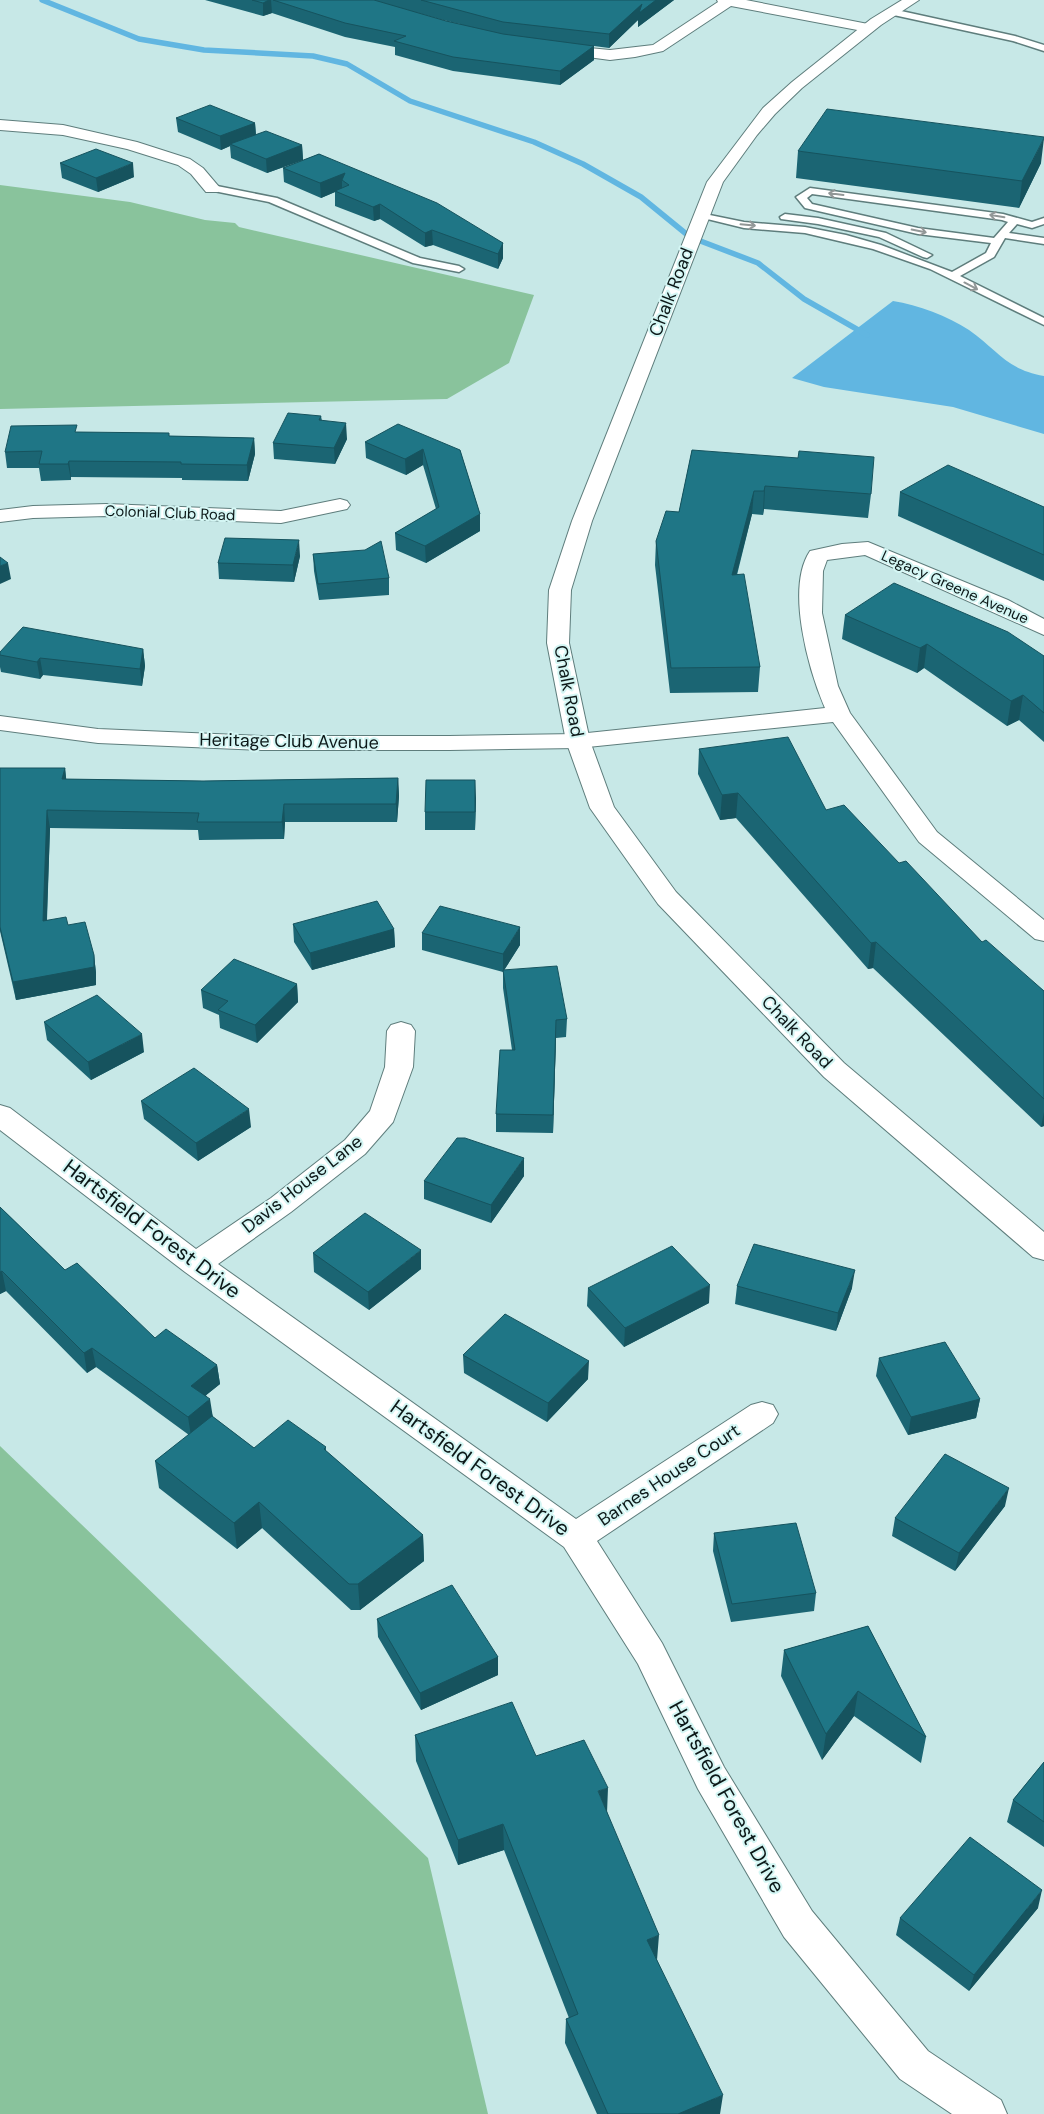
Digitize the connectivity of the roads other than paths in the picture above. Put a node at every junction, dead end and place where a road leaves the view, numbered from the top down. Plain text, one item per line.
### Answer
1 (912, 0) edge
2 (726, 1) edge
3 (892, 12) junction
4 (868, 28) junction
5 (542, 47) edge
6 (1044, 48) edge
7 (0, 125) edge
8 (212, 188) joint
9 (805, 202) junction
10 (700, 216) junction
11 (790, 217) junction
12 (1015, 220) junction
13 (1044, 221) edge
14 (1000, 238) junction
15 (1044, 241) edge
16 (459, 269) dead end
17 (962, 270) junction
18 (952, 276) junction
19 (1044, 322) edge
20 (340, 505) dead end
21 (0, 516) edge
22 (1044, 628) edge
23 (839, 714) junction
24 (0, 722) edge
25 (578, 741) junction
26 (1044, 933) edge
27 (401, 1031) dead end
28 (0, 1115) edge
29 (1044, 1249) edge
30 (196, 1264) junction
31 (762, 1414) dead end
32 (576, 1537) junction
33 (987, 2114) edge

1 - 3 street, Chalk Road
2 - 4 street
2 - 5 street
3 - 4 street, Chalk Road
3 - 6 lane
4 - 10 street, Chalk Road
7 - 8 street
8 - 16 lane
9 - 11 lane
12 -> 9 lane
9 -> 14 lane
10 - 11 lane
10 -> 18 lane
10 - 25 street, Chalk Road
11 - 17 lane
12 - 13 lane
12 - 14 lane
14 - 15 lane
14 - 17 lane
17 - 18 lane
18 -> 19 lane
20 - 21 street, Colonial Club Road
22 - 23 street, Legacy Greene Avenue
23 - 25 street
23 - 26 street, Legacy Greene Avenue
24 - 25 street, Heritage Club Avenue
25 - 29 street, Chalk Road
27 - 30 street, Davis House Lane
28 - 30 street, Hartsfield Forest Drive
30 - 32 street, Hartsfield Forest Drive
31 - 32 street, Barnes House Court
32 - 33 street, Hartsfield Forest Drive

